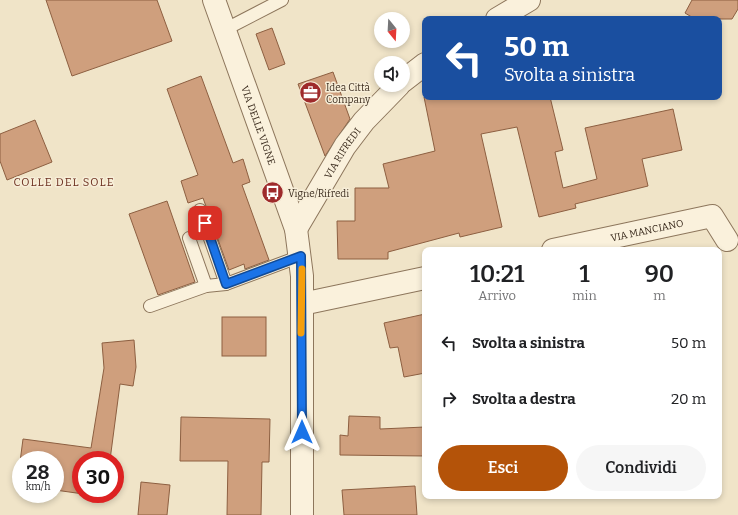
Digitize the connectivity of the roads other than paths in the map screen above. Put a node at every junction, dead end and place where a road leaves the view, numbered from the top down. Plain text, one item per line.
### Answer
1 (214, 0) edge
2 (282, 0) edge
3 (529, 0) edge
4 (502, 16) edge
5 (224, 30) junction
6 (422, 66) edge
7 (410, 76) edge
8 (392, 92) edge
9 (200, 210) dead end
10 (296, 229) junction
11 (189, 238) dead end
12 (727, 240) dead end
13 (567, 247) edge
14 (301, 256) junction
15 (422, 279) edge
16 (226, 284) junction
17 (206, 286) junction
18 (302, 304) junction
19 (150, 306) dead end
20 (302, 515) edge

1 - 5 street, VIA DELLE VIGNE
2 - 5 lane
3 - 4 street
5 - 10 street, VIA DELLE VIGNE
6 - 7 street
8 - 10 street, VIA RIFREDI
9 - 16 lane
10 - 14 street, VIA DELLE VIGNE
11 - 17 lane
12 - 13 street, VIA MANCIANO
14 - 16 lane
14 - 18 street, VIA DELLE VIGNE
15 - 18 street
16 - 17 lane
17 - 19 lane
18 - 20 street, VIA DELLE VIGNE

